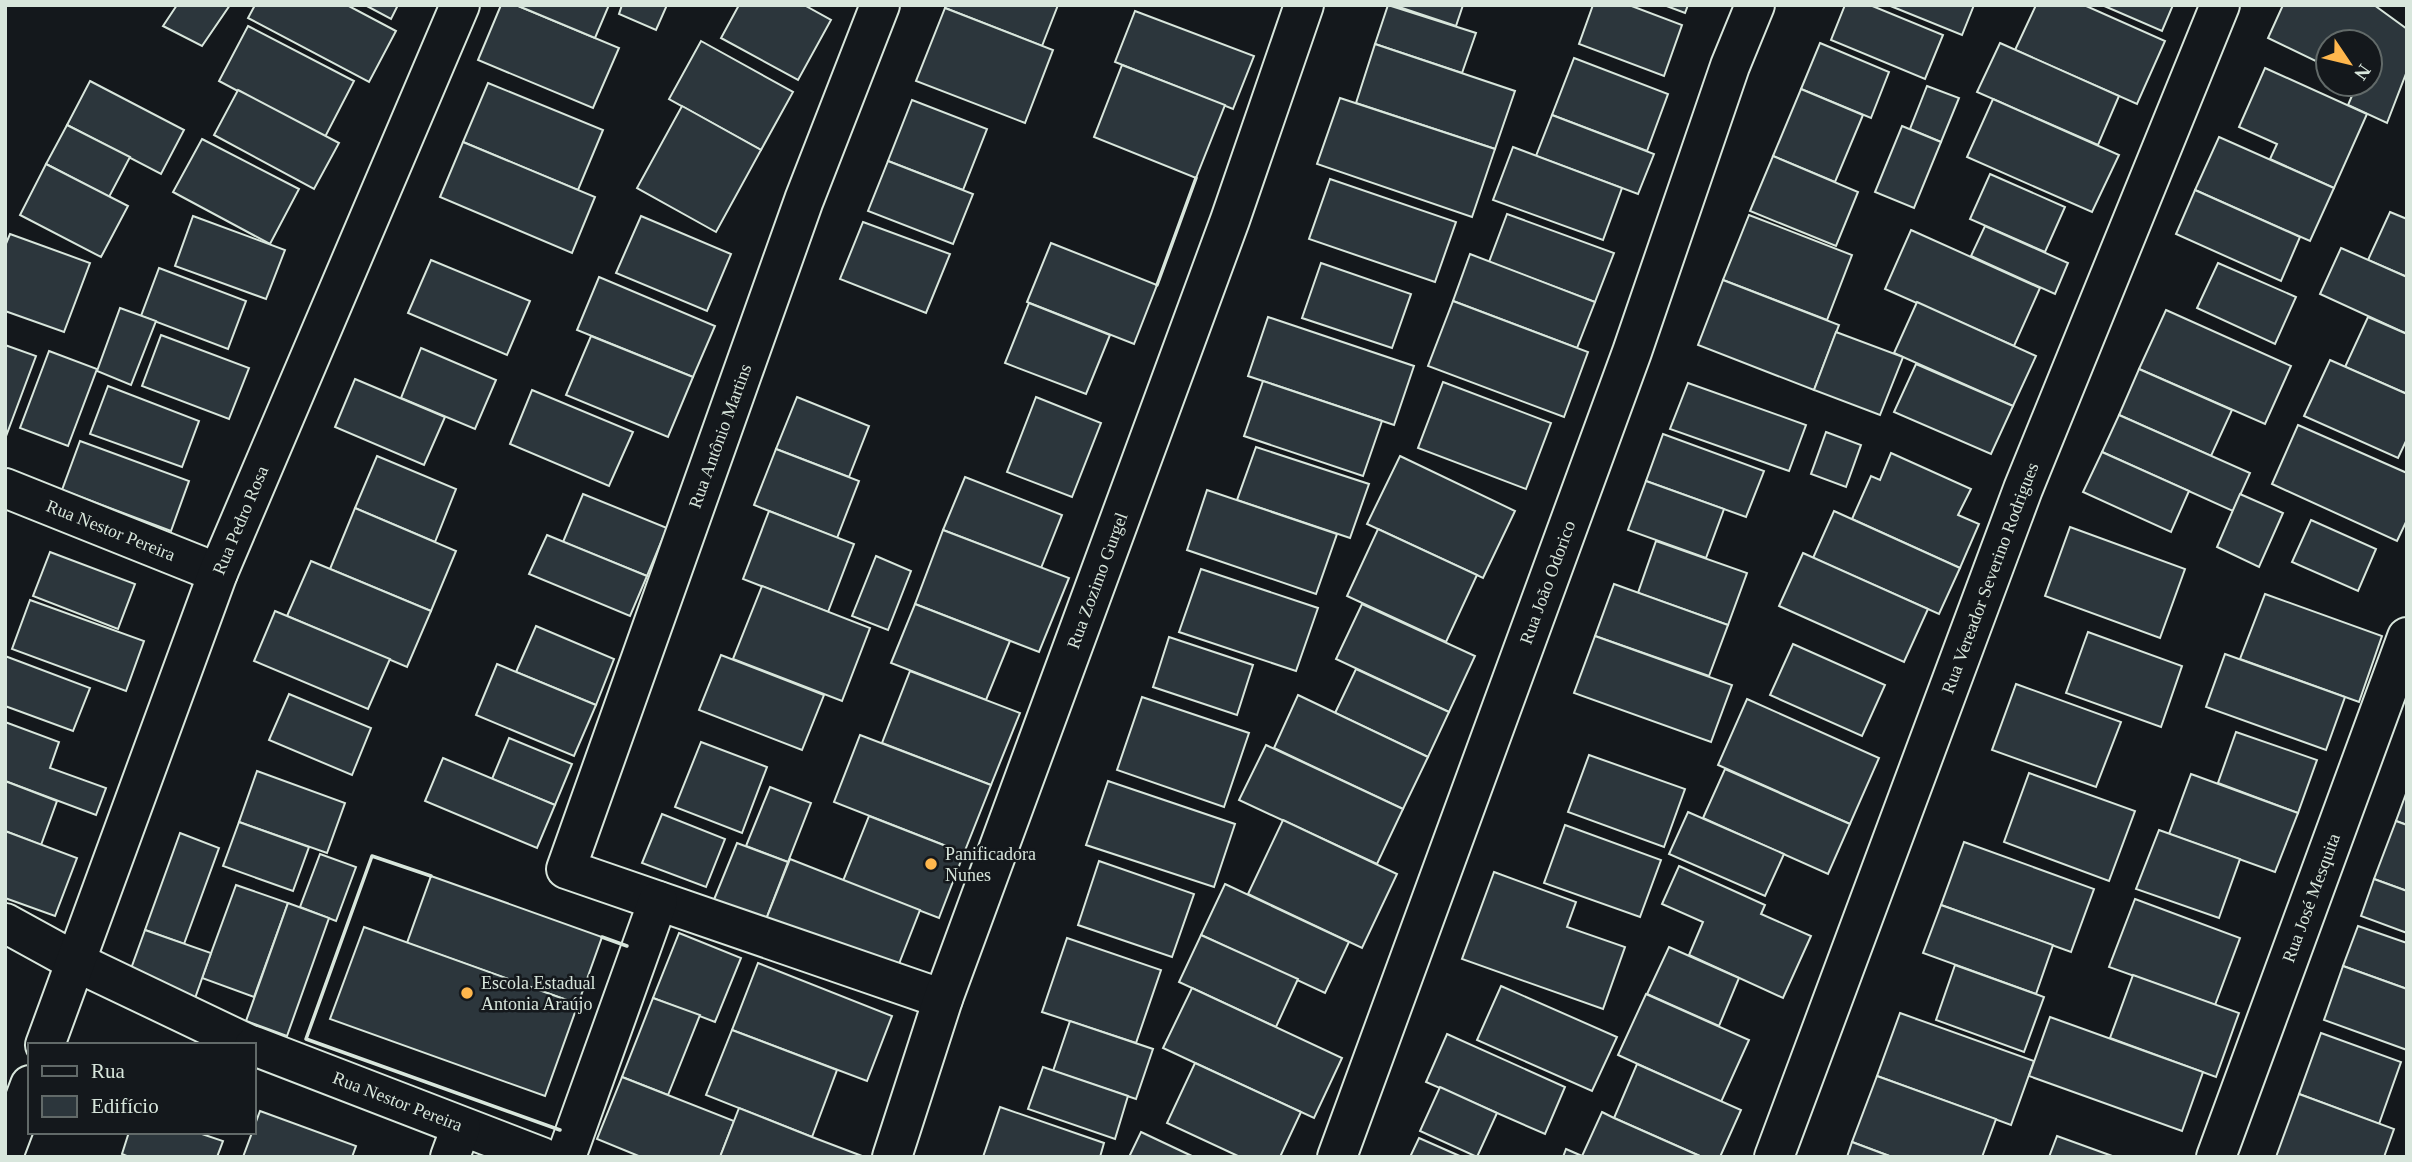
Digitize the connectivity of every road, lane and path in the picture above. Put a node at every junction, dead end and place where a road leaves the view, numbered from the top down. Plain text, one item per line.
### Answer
1 (460, 5) edge
2 (880, 5) edge
3 (1304, 5) edge
4 (1755, 5) edge
5 (2220, 5) edge
6 (5, 488) edge
7 (218, 573) junction
8 (2407, 637) edge
9 (658, 901) junction
10 (5, 923) edge
11 (76, 962) junction
12 (943, 999) junction
13 (46, 1043) edge
14 (246, 1043) edge
15 (256, 1048) edge
16 (28, 1090) edge
17 (455, 1142) edge
18 (5, 1151) edge
19 (542, 1157) edge
20 (566, 1157) edge
21 (892, 1157) edge
22 (1336, 1157) edge
23 (1774, 1157) edge
24 (2216, 1157) edge

1 - 7 street, Rua Pedro Rosa
2 - 9 street, Rua Antônio Martins
3 - 12 street, Rua Zozimo Gurgel
4 - 22 street, Rua João Odorico
5 - 23 street, Rua Vereador Severino Rodrigues
6 - 7 street, Rua Nestor Pereira
7 - 11 street, Rua Pedro Rosa
8 - 24 street, Rua José Mesquita
9 - 12 street
9 - 20 street
10 - 11 street, Rua Nestor Pereira
11 - 13 street, Rua Pedro Rosa
11 - 14 street, Rua Nestor Pereira
12 - 21 street, Rua Zozimo Gurgel
15 - 17 street, Rua Nestor Pereira
16 - 18 street
17 - 19 street, Rua Nestor Pereira

